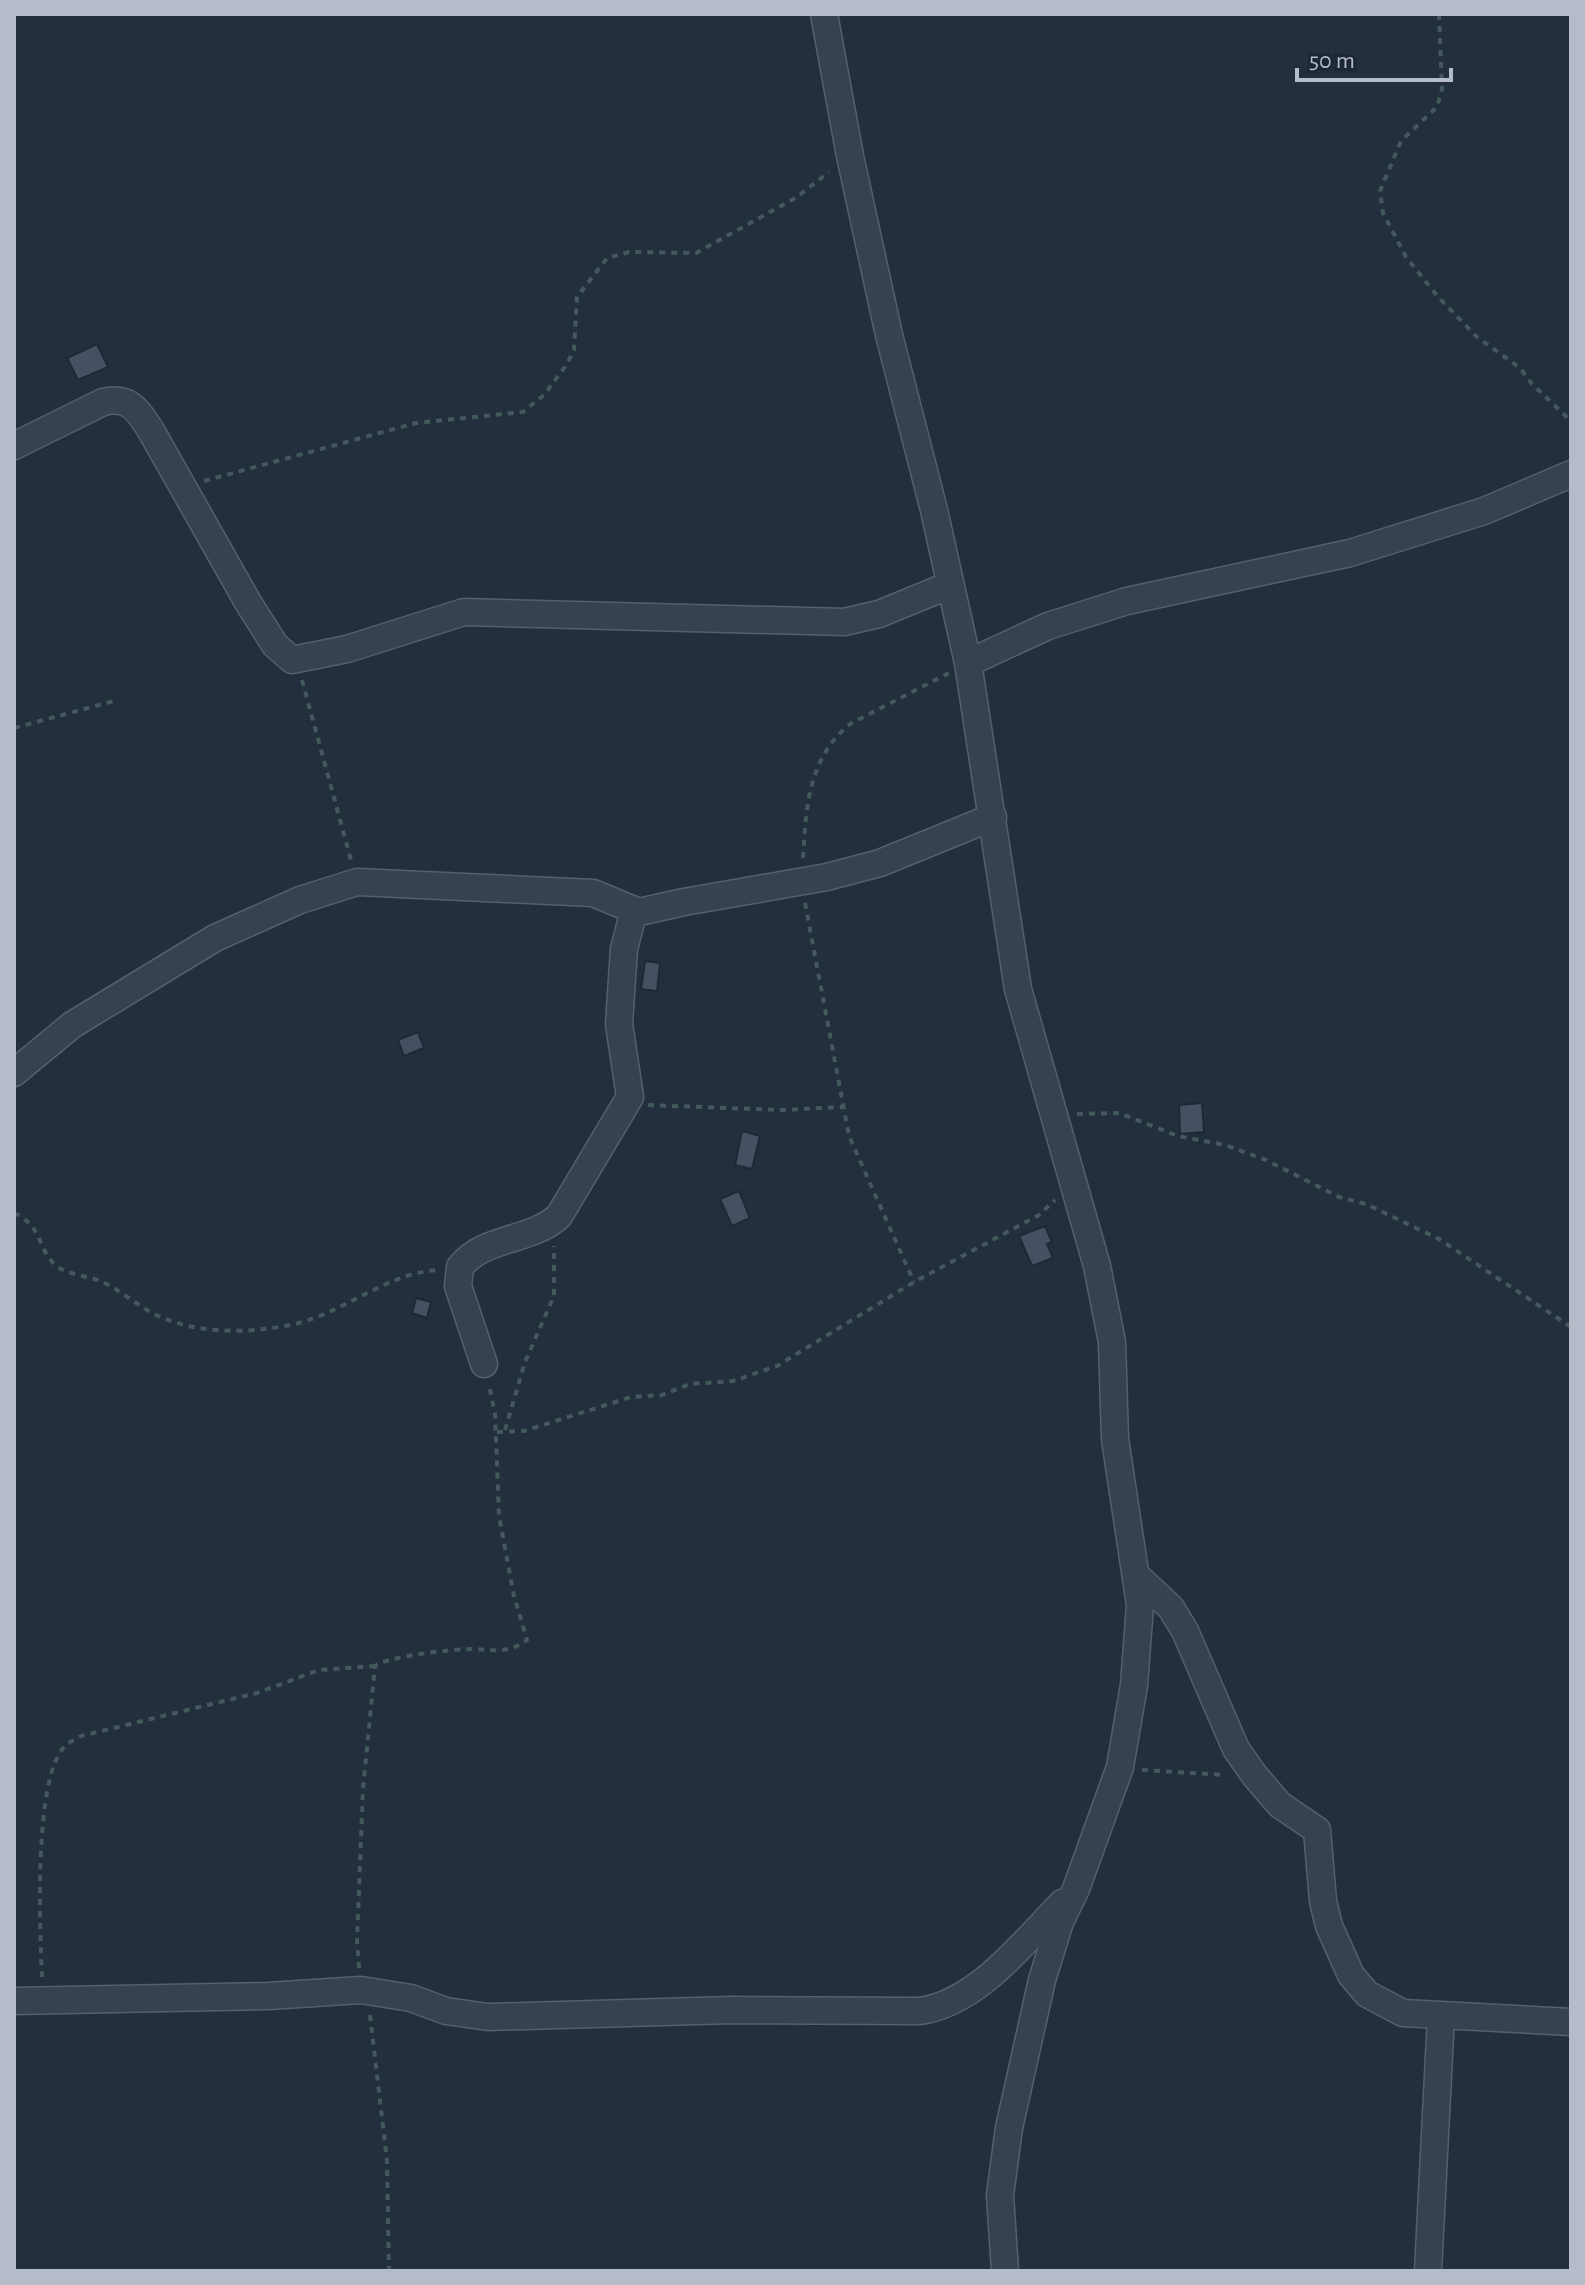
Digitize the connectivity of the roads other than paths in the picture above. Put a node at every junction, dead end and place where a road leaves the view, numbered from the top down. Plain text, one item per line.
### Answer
1 (824, 14) edge
2 (14, 446) edge
3 (1571, 474) edge
4 (950, 585) junction
5 (968, 663) junction
6 (993, 817) junction
7 (639, 912) junction
8 (14, 1073) edge
9 (484, 1364) road end
10 (1137, 1576) junction
11 (1076, 1889) junction
12 (14, 2001) edge
13 (1441, 2017) junction
14 (1571, 2022) edge
15 (1005, 2271) edge
16 (1428, 2271) edge

1 - 4 street
2 - 4 street
3 - 5 street
4 - 5 street
5 - 6 street
6 - 7 street
6 - 10 street
7 - 8 street
7 - 9 street
10 - 11 street
10 - 13 street
11 - 12 street
11 - 15 street
13 - 14 street
13 - 16 street

